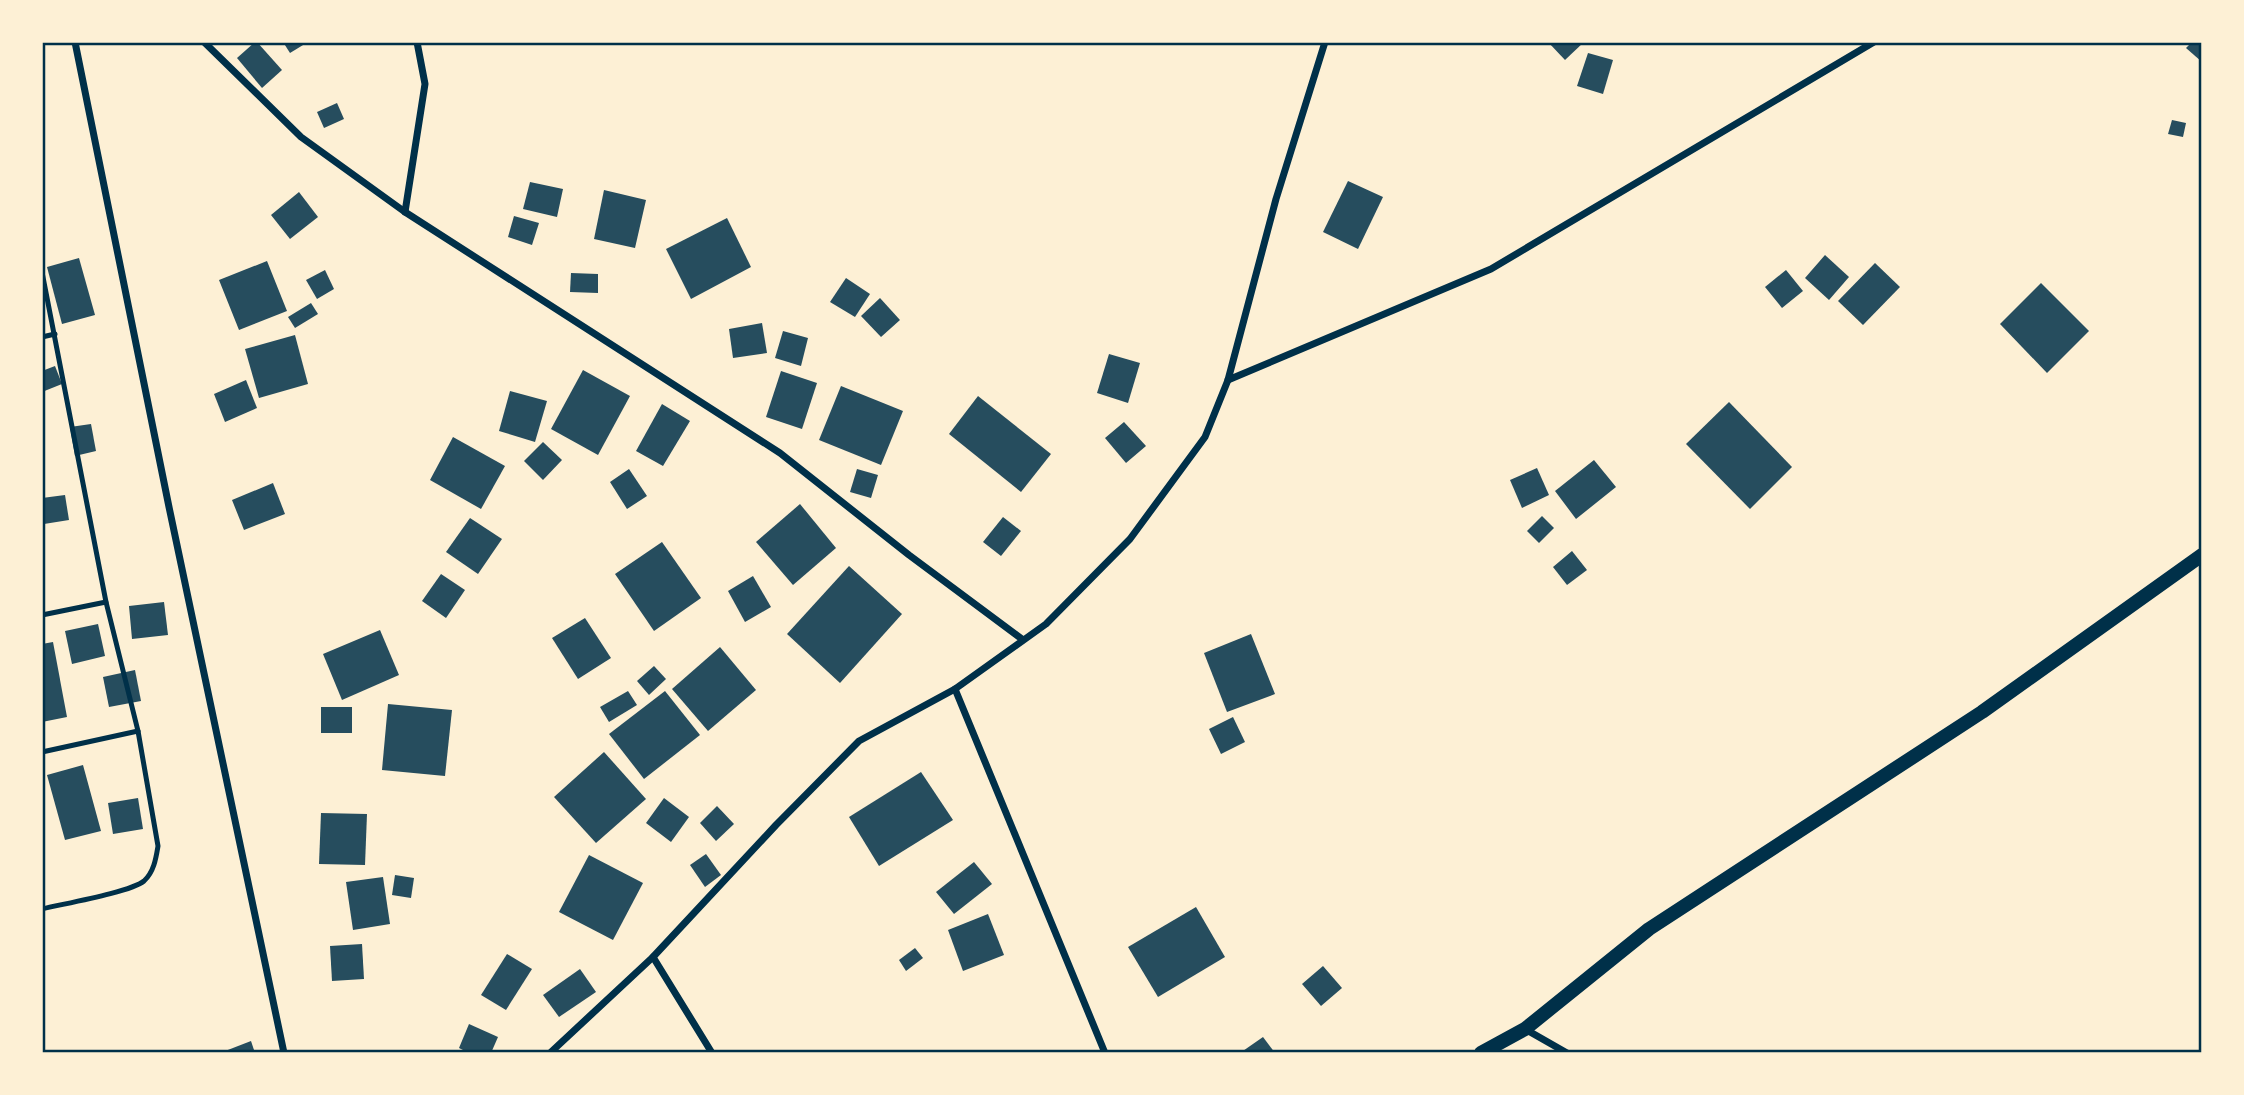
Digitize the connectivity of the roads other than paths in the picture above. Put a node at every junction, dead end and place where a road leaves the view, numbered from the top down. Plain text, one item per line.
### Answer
1 (75, 42) edge
2 (204, 42) edge
3 (417, 42) edge
4 (1325, 42) edge
5 (1874, 42) edge
6 (405, 212) junction
7 (42, 272) edge
8 (55, 334) junction
9 (42, 337) edge
10 (1228, 380) junction
11 (2202, 555) edge
12 (106, 602) junction
13 (42, 615) edge
14 (1022, 639) junction
15 (955, 689) junction
16 (138, 731) junction
17 (42, 752) edge
18 (42, 909) edge
19 (653, 957) junction
20 (1525, 1029) junction
21 (284, 1053) edge
22 (550, 1053) edge
23 (712, 1053) edge
24 (1105, 1053) edge
25 (1481, 1053) edge
26 (1567, 1053) edge

1 - 21 street
2 - 6 street
3 - 6 street
4 - 10 street
5 - 10 street
6 - 14 street
7 - 8 lane
8 - 9 lane
8 - 12 lane
10 - 14 street
11 - 20 main road
12 - 13 lane
12 - 16 lane
14 - 15 street
15 - 19 street
15 - 24 street
16 - 17 lane
16 - 18 lane
19 - 22 street
19 - 23 street
20 - 25 main road
20 - 26 street

